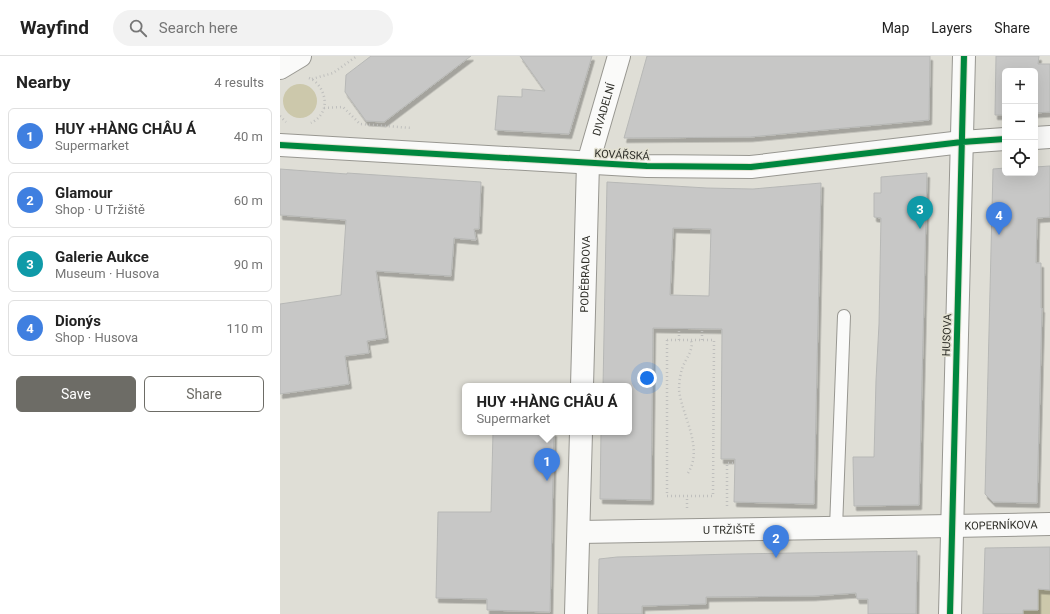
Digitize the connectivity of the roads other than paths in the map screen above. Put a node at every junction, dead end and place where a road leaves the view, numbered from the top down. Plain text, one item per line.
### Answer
1 (300, 56) edge
2 (619, 56) edge
3 (964, 56) edge
4 (280, 68) edge
5 (1050, 137) edge
6 (1038, 138) edge
7 (1002, 139) edge
8 (962, 142) junction
9 (280, 145) edge
10 (588, 163) junction
11 (844, 316) dead end
12 (582, 383) edge
13 (581, 435) edge
14 (1050, 524) edge
15 (952, 526) junction
16 (836, 528) junction
17 (578, 532) junction
18 (576, 614) edge
19 (950, 614) edge

1 - 4 street
2 - 10 street, DIVADELNÍ
3 - 8 street, HUSOVA
5 - 6 street
7 - 8 street, KOVÁŘSKÁ
8 - 10 street, KOVÁŘSKÁ
8 - 15 street, HUSOVA
9 - 10 street, KOVÁŘSKÁ
10 - 12 street, PODĚBRADOVA
11 - 16 lane
13 - 17 street
14 - 15 street, KOPERNÍKOVA
15 - 16 street, U TRŽIŠTĚ
15 - 19 street, HUSOVA
16 - 17 street, U TRŽIŠTĚ
17 - 18 street

